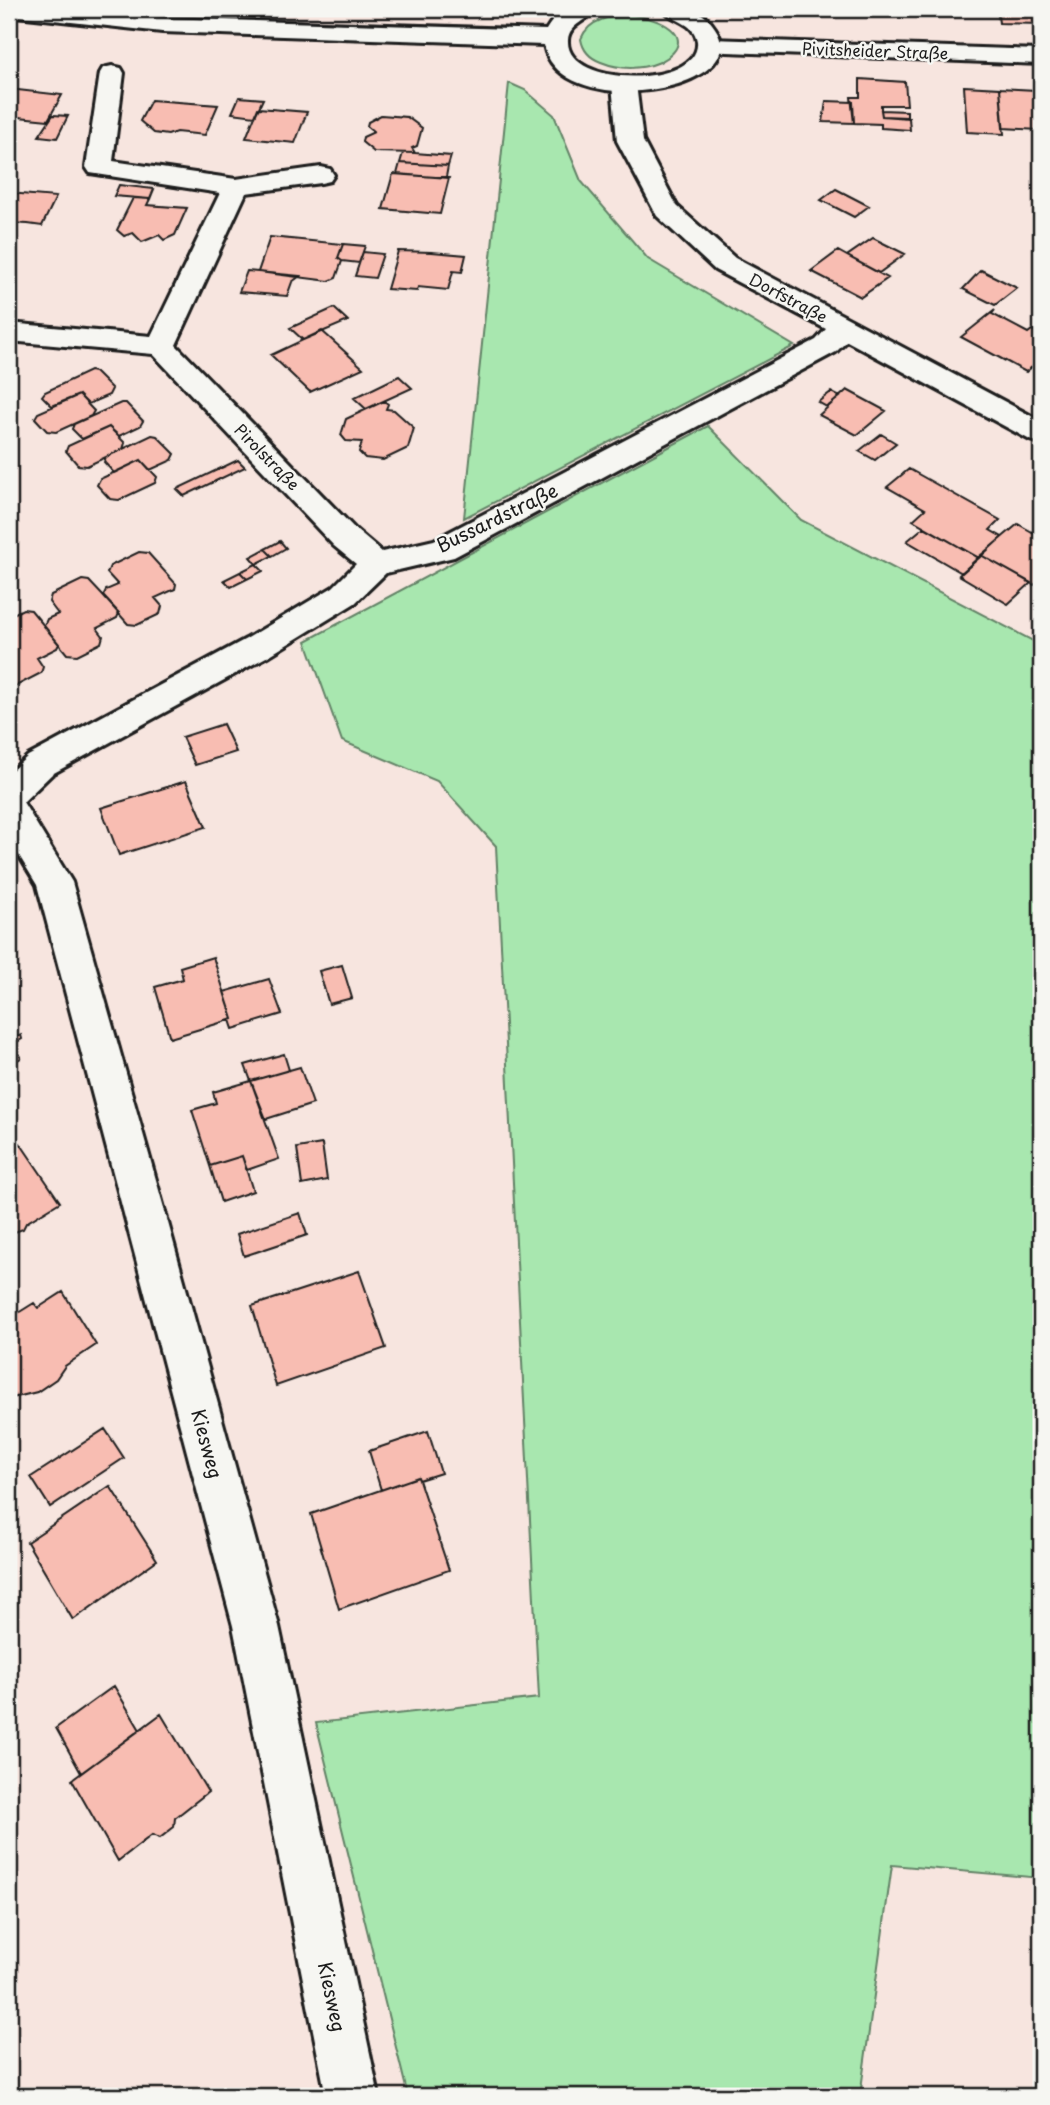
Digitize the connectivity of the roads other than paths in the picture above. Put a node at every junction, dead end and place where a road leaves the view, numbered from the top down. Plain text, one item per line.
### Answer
1 (17, 9) edge
2 (584, 9) edge
3 (675, 9) edge
4 (554, 38) junction
5 (710, 46) junction
6 (1041, 57) edge
7 (112, 73) dead end
8 (624, 84) junction
9 (321, 175) dead end
10 (236, 187) junction
11 (844, 327) junction
12 (9, 332) edge
13 (161, 346) junction
14 (1041, 433) edge
15 (376, 564) junction
16 (9, 794) edge
17 (9, 809) edge
18 (353, 2096) edge

1 - 4 street
2 - 4 street
3 - 5 street
4 - 8 street
5 - 6 street, Pivitsheider Straße
5 - 8 street
7 - 10 street
8 - 11 street, Dorfstraße
9 - 10 street
10 - 13 street
11 - 14 street, Dorfstraße
11 - 15 street, Bussardstraße
12 - 13 street
13 - 15 street, Pirolstraße
15 - 16 street
17 - 18 street, Kiesweg

